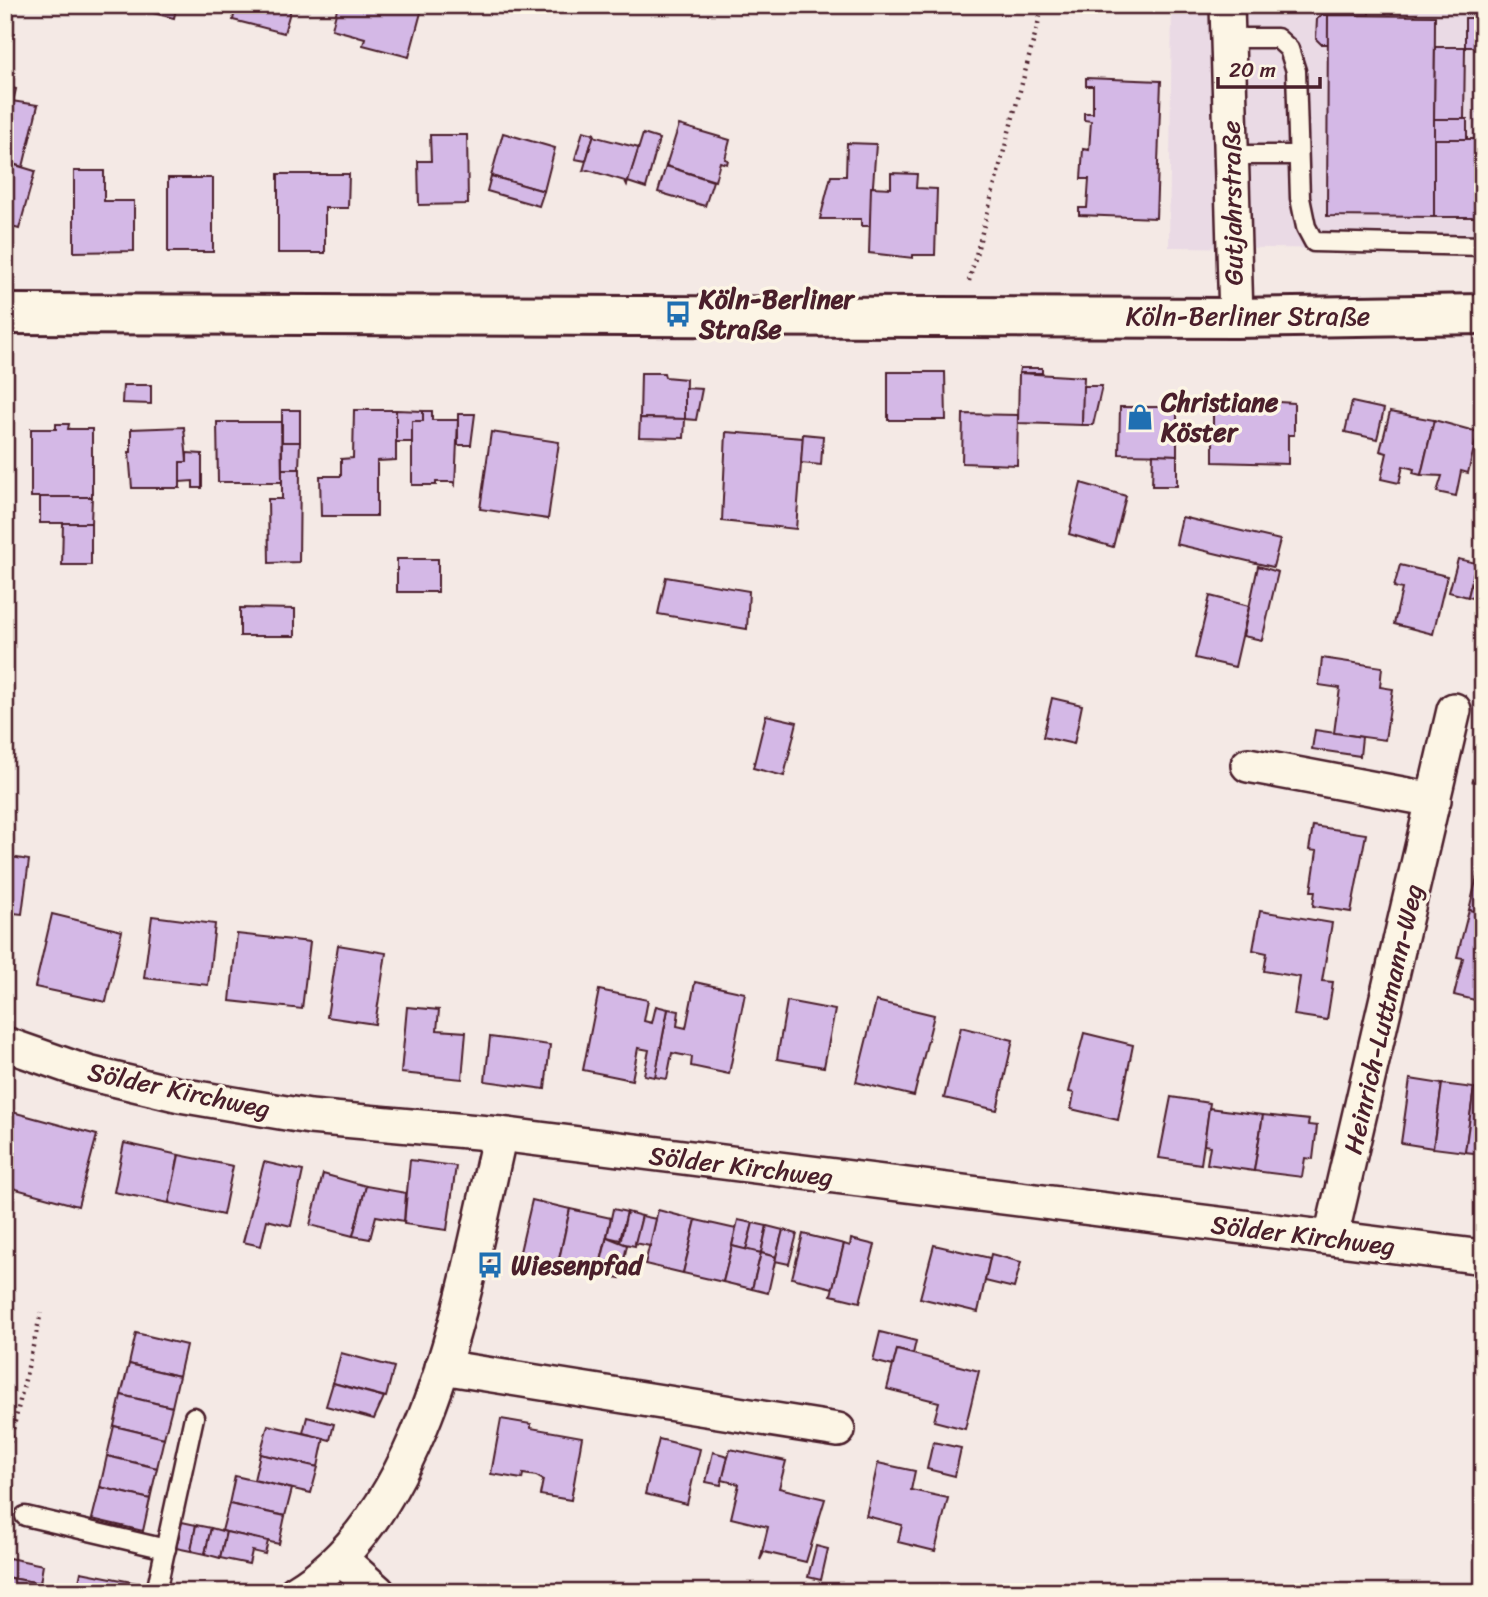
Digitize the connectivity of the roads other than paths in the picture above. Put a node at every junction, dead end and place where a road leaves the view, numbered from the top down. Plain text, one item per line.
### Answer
1 (1228, 21) edge
2 (1231, 155) junction
3 (1298, 155) junction
4 (1483, 246) edge
5 (5, 314) edge
6 (1483, 314) edge
7 (1236, 318) junction
8 (1454, 710) dead end
9 (1248, 765) dead end
10 (1434, 800) junction
11 (5, 1044) edge
12 (500, 1134) junction
13 (1331, 1237) junction
14 (1483, 1257) edge
15 (442, 1367) junction
16 (194, 1417) dead end
17 (838, 1430) dead end
18 (25, 1516) dead end
19 (166, 1549) junction
20 (341, 1559) junction
21 (156, 1592) edge
22 (296, 1592) edge
23 (378, 1592) edge

1 - 2 street, Gutjahrstraße
1 - 3 lane
2 - 3 lane
2 - 7 street, Gutjahrstraße
3 - 4 lane
5 - 7 main road, Köln-Berliner Straße
6 - 7 main road, Köln-Berliner Straße
8 - 10 street, Heinrich-Luttmann-Weg
9 - 10 street
10 - 13 street, Heinrich-Luttmann-Weg
11 - 12 street, Sölder Kirchweg
12 - 13 street, Sölder Kirchweg
12 - 15 street
13 - 14 street, Sölder Kirchweg
15 - 17 street
15 - 20 street
16 - 19 lane
18 - 19 lane
19 - 21 lane
20 - 22 street
20 - 23 street

